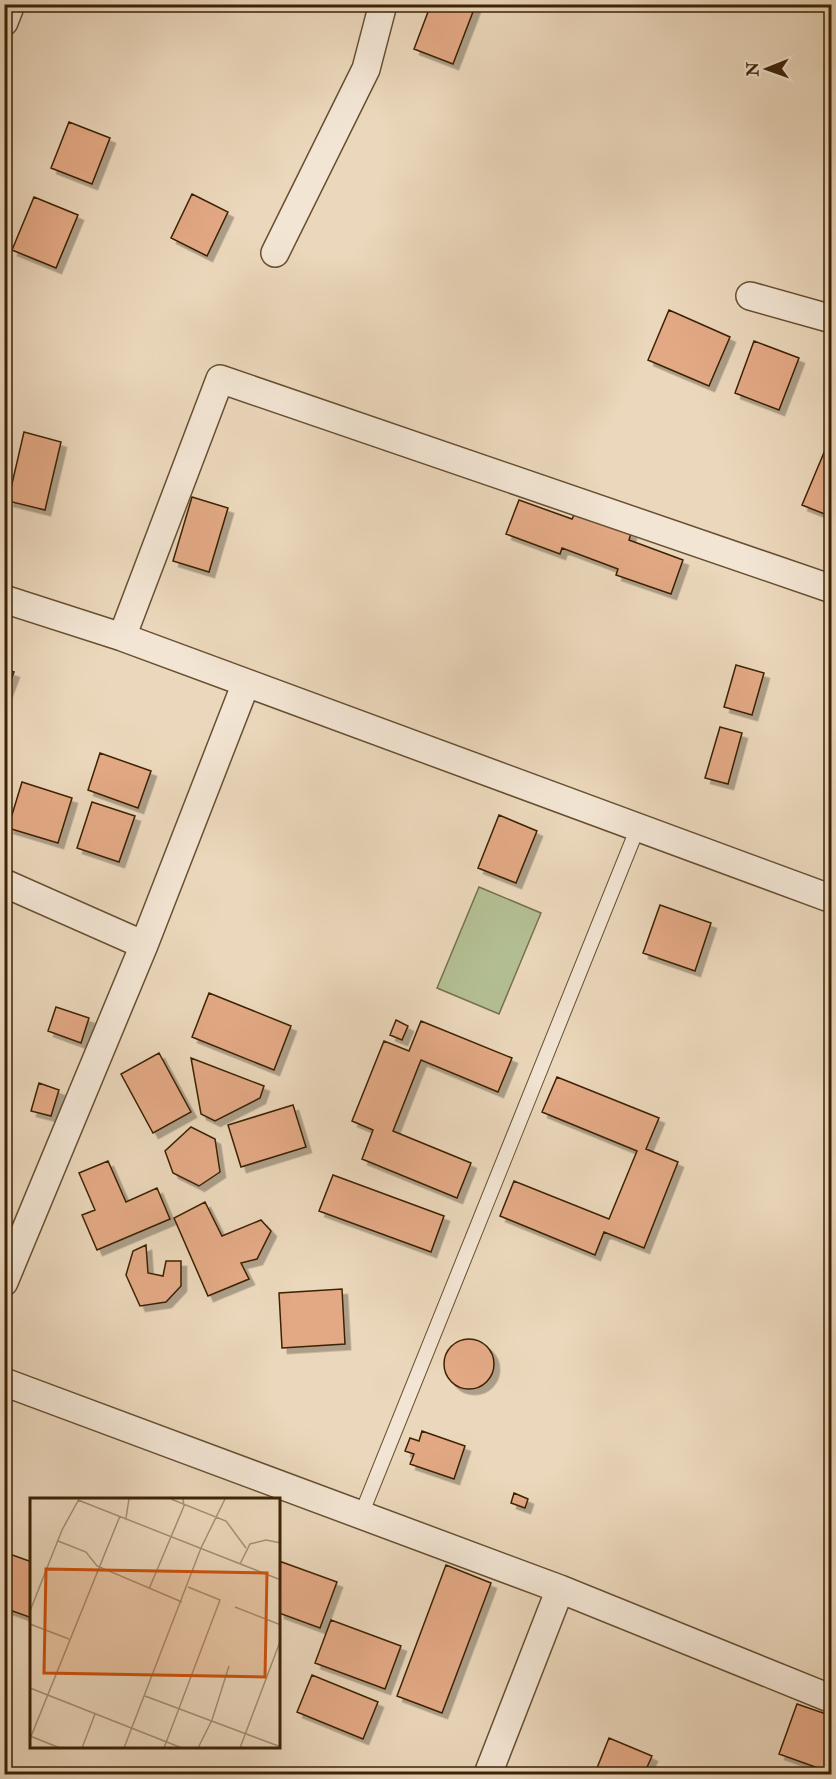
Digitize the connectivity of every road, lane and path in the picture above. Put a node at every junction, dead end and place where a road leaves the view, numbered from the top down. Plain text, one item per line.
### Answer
1 (11, 4) edge
2 (384, 4) edge
3 (4, 22) edge
4 (275, 253) dead end
5 (750, 296) dead end
6 (831, 319) edge
7 (831, 589) edge
8 (4, 598) edge
9 (122, 637) junction
10 (246, 683) junction
11 (638, 827) junction
12 (4, 884) edge
13 (831, 898) edge
14 (144, 945) junction
15 (4, 1282) edge
16 (4, 1382) edge
17 (361, 1515) junction
18 (560, 1588) junction
19 (831, 1699) edge
20 (488, 1774) edge

1 - 3 street
2 - 4 street
5 - 6 street
7 - 9 street
8 - 9 street
9 - 10 street
10 - 11 street
10 - 14 street
11 - 13 street
11 - 17 lane
12 - 14 street
14 - 15 street
16 - 17 street
17 - 18 street
18 - 19 street
18 - 20 street

